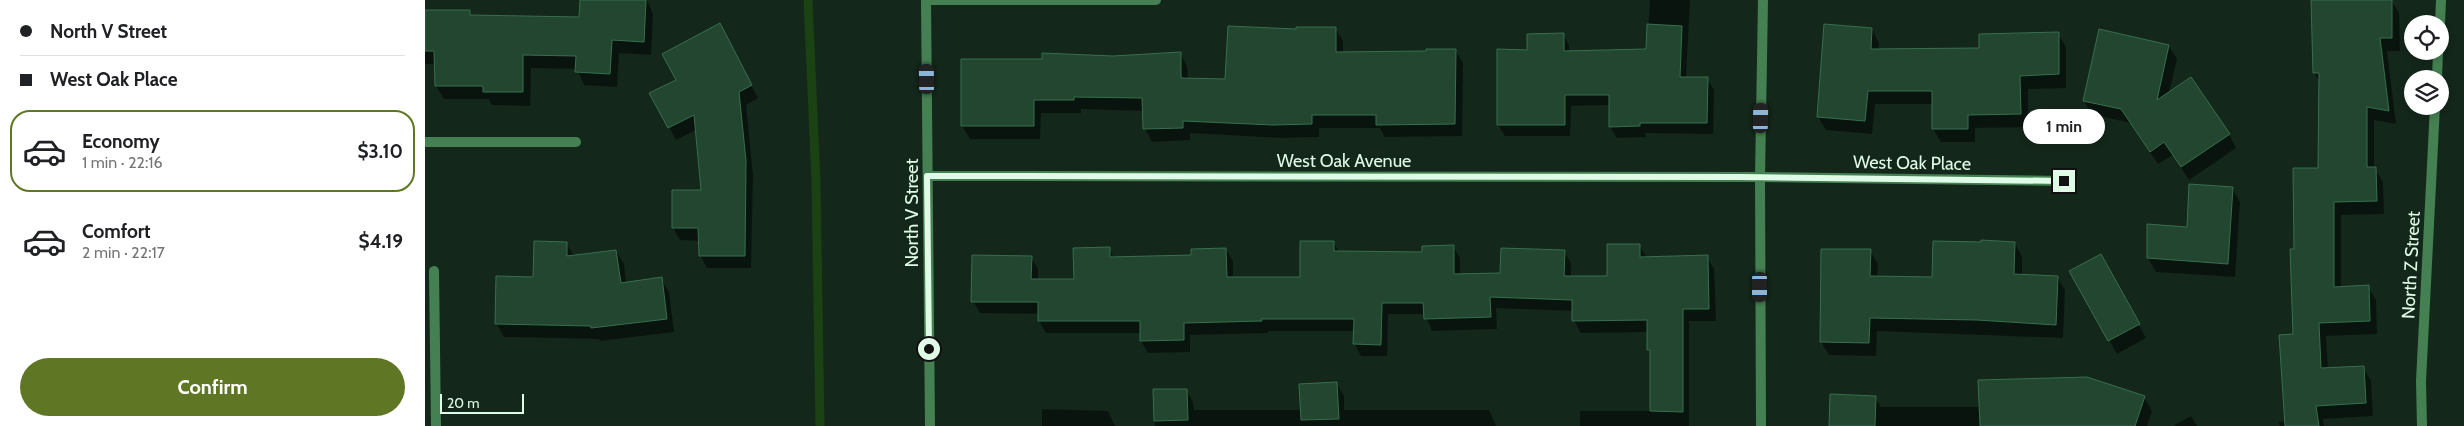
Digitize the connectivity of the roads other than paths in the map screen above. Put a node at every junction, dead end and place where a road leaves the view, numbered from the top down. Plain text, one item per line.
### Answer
1 (926, 0) edge
2 (1156, 0) edge
3 (1763, 0) edge
4 (2441, 0) edge
5 (2440, 15) edge
6 (2435, 115) edge
7 (425, 142) edge
8 (576, 142) dead end
9 (927, 176) junction
10 (1760, 178) junction
11 (2064, 181) dead end
12 (434, 271) dead end
13 (436, 426) edge
14 (929, 426) edge
15 (1761, 426) edge
16 (2422, 426) edge

1 - 2 street
1 - 9 street, North V Street
3 - 10 street
4 - 5 street
6 - 16 street, North Z Street
7 - 8 street
9 - 10 street, West Oak Avenue
9 - 14 street, North V Street
10 - 11 street, West Oak Place
10 - 15 street
12 - 13 street

